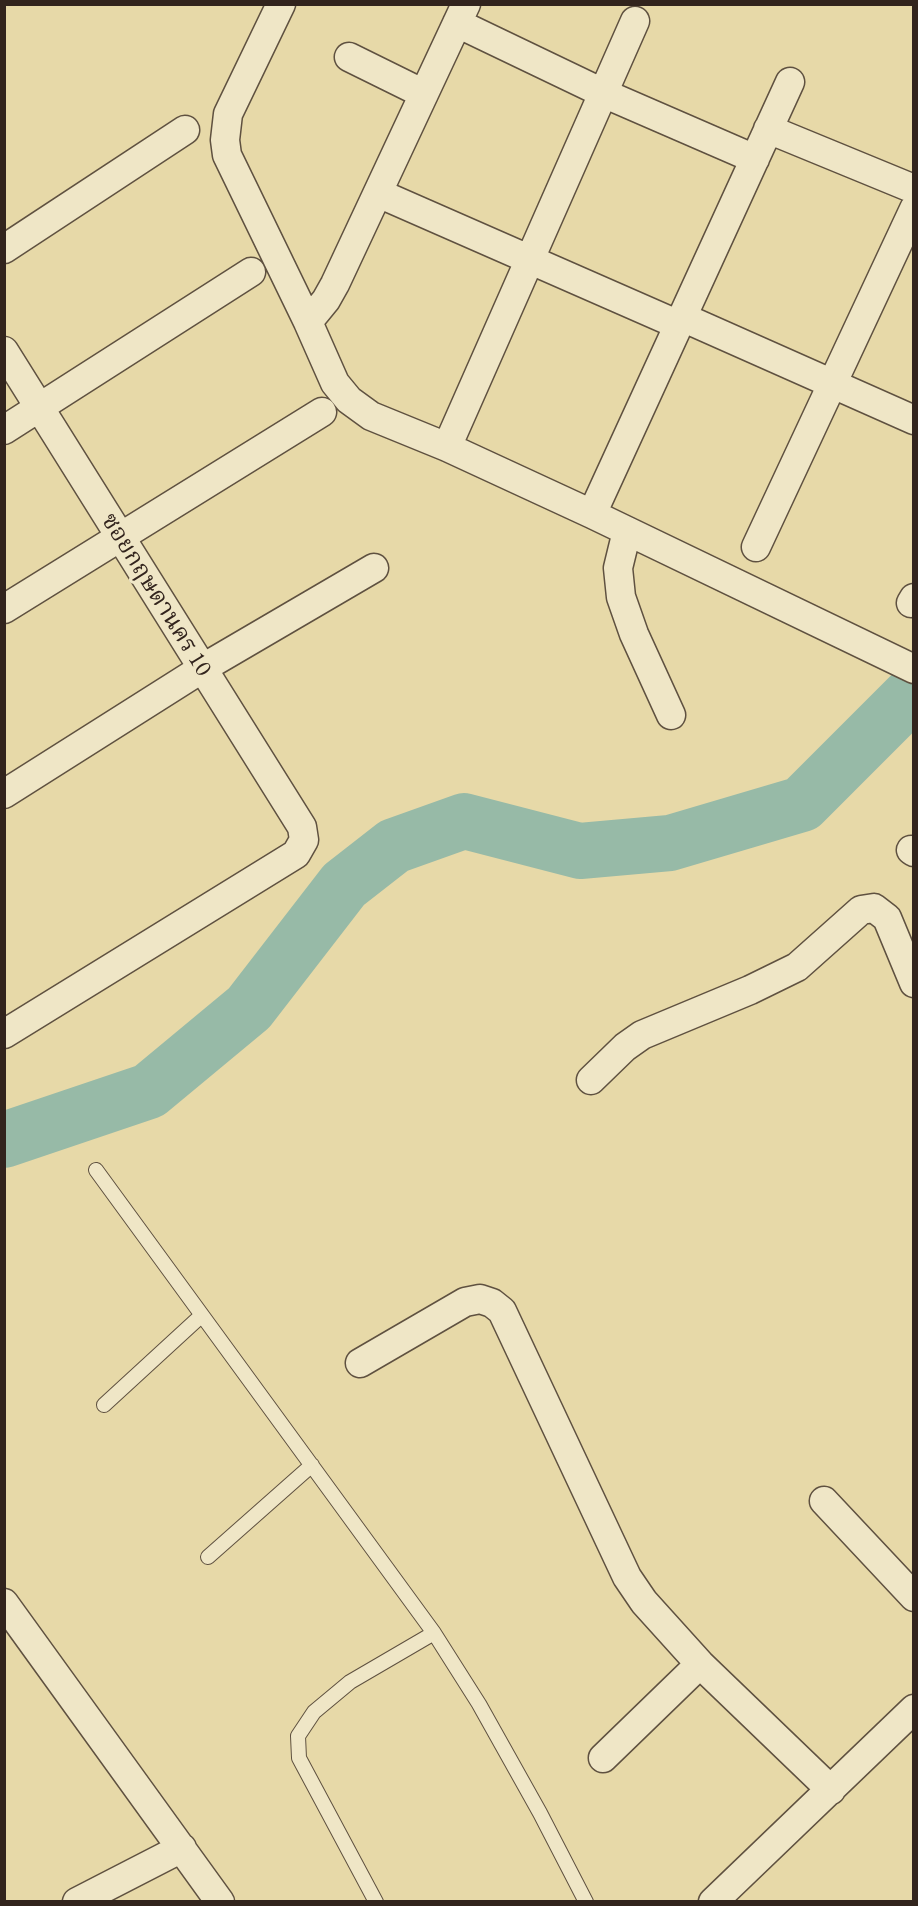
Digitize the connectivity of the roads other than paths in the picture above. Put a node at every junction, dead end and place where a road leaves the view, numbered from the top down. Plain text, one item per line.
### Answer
1 (280, 4) edge
2 (461, 14) edge
3 (635, 21) dead end
4 (349, 57) dead end
5 (789, 82) dead end
6 (603, 93) junction
7 (424, 94) junction
8 (768, 129) junction
9 (185, 130) dead end
10 (754, 159) junction
11 (914, 189) edge
12 (378, 193) junction
13 (914, 209) edge
14 (4, 249) edge
15 (530, 261) junction
16 (251, 272) dead end
17 (680, 321) junction
18 (308, 322) junction
19 (4, 351) edge
20 (832, 383) junction
21 (40, 408) junction
22 (322, 412) dead end
23 (914, 420) edge
24 (4, 430) edge
25 (447, 447) junction
26 (592, 514) junction
27 (627, 531) junction
28 (120, 537) junction
29 (756, 547) dead end
30 (374, 568) dead end
31 (4, 609) edge
32 (908, 667) edge
33 (203, 668) junction
34 (671, 716) dead end
35 (4, 794) edge
36 (914, 983) edge
37 (4, 1034) edge
38 (591, 1080) dead end
39 (96, 1170) dead end
40 (202, 1315) junction
41 (360, 1363) dead end
42 (104, 1405) dead end
43 (312, 1465) junction
44 (824, 1501) dead end
45 (208, 1557) dead end
46 (914, 1597) edge
47 (4, 1603) edge
48 (434, 1634) junction
49 (700, 1664) junction
50 (914, 1709) edge
51 (603, 1758) dead end
52 (831, 1790) junction
53 (182, 1848) junction
54 (77, 1902) edge
55 (220, 1902) edge
56 (376, 1902) edge
57 (586, 1902) edge
58 (712, 1902) edge

1 - 18 street
2 - 6 street
2 - 7 street
3 - 6 street
4 - 7 street
5 - 8 street
6 - 10 street
6 - 15 street
7 - 12 street
8 - 10 street
8 - 11 street
9 - 14 street
10 - 17 street
12 - 15 street
12 - 18 street
13 - 20 street
15 - 17 street
15 - 25 street
16 - 21 street
17 - 20 street
17 - 26 street
18 - 25 street
19 - 21 street, ซอยกฤษดานคร 10
20 - 23 street
20 - 29 street
21 - 24 street
21 - 28 street, ซอยกฤษดานคร 10
22 - 28 street
25 - 26 street
26 - 27 street
27 - 32 street
27 - 34 street
28 - 31 street
28 - 33 street, ซอยกฤษดานคร 10
30 - 33 street
33 - 35 street
33 - 37 street, ซอยกฤษดานคร 10
36 - 38 street
39 - 40 lane
40 - 42 lane
40 - 43 lane
41 - 49 street
43 - 45 lane
43 - 48 lane
44 - 46 street
47 - 53 street
48 - 56 lane
48 - 57 lane
49 - 51 street
49 - 52 street
50 - 52 street
52 - 58 street
53 - 54 street
53 - 55 street

